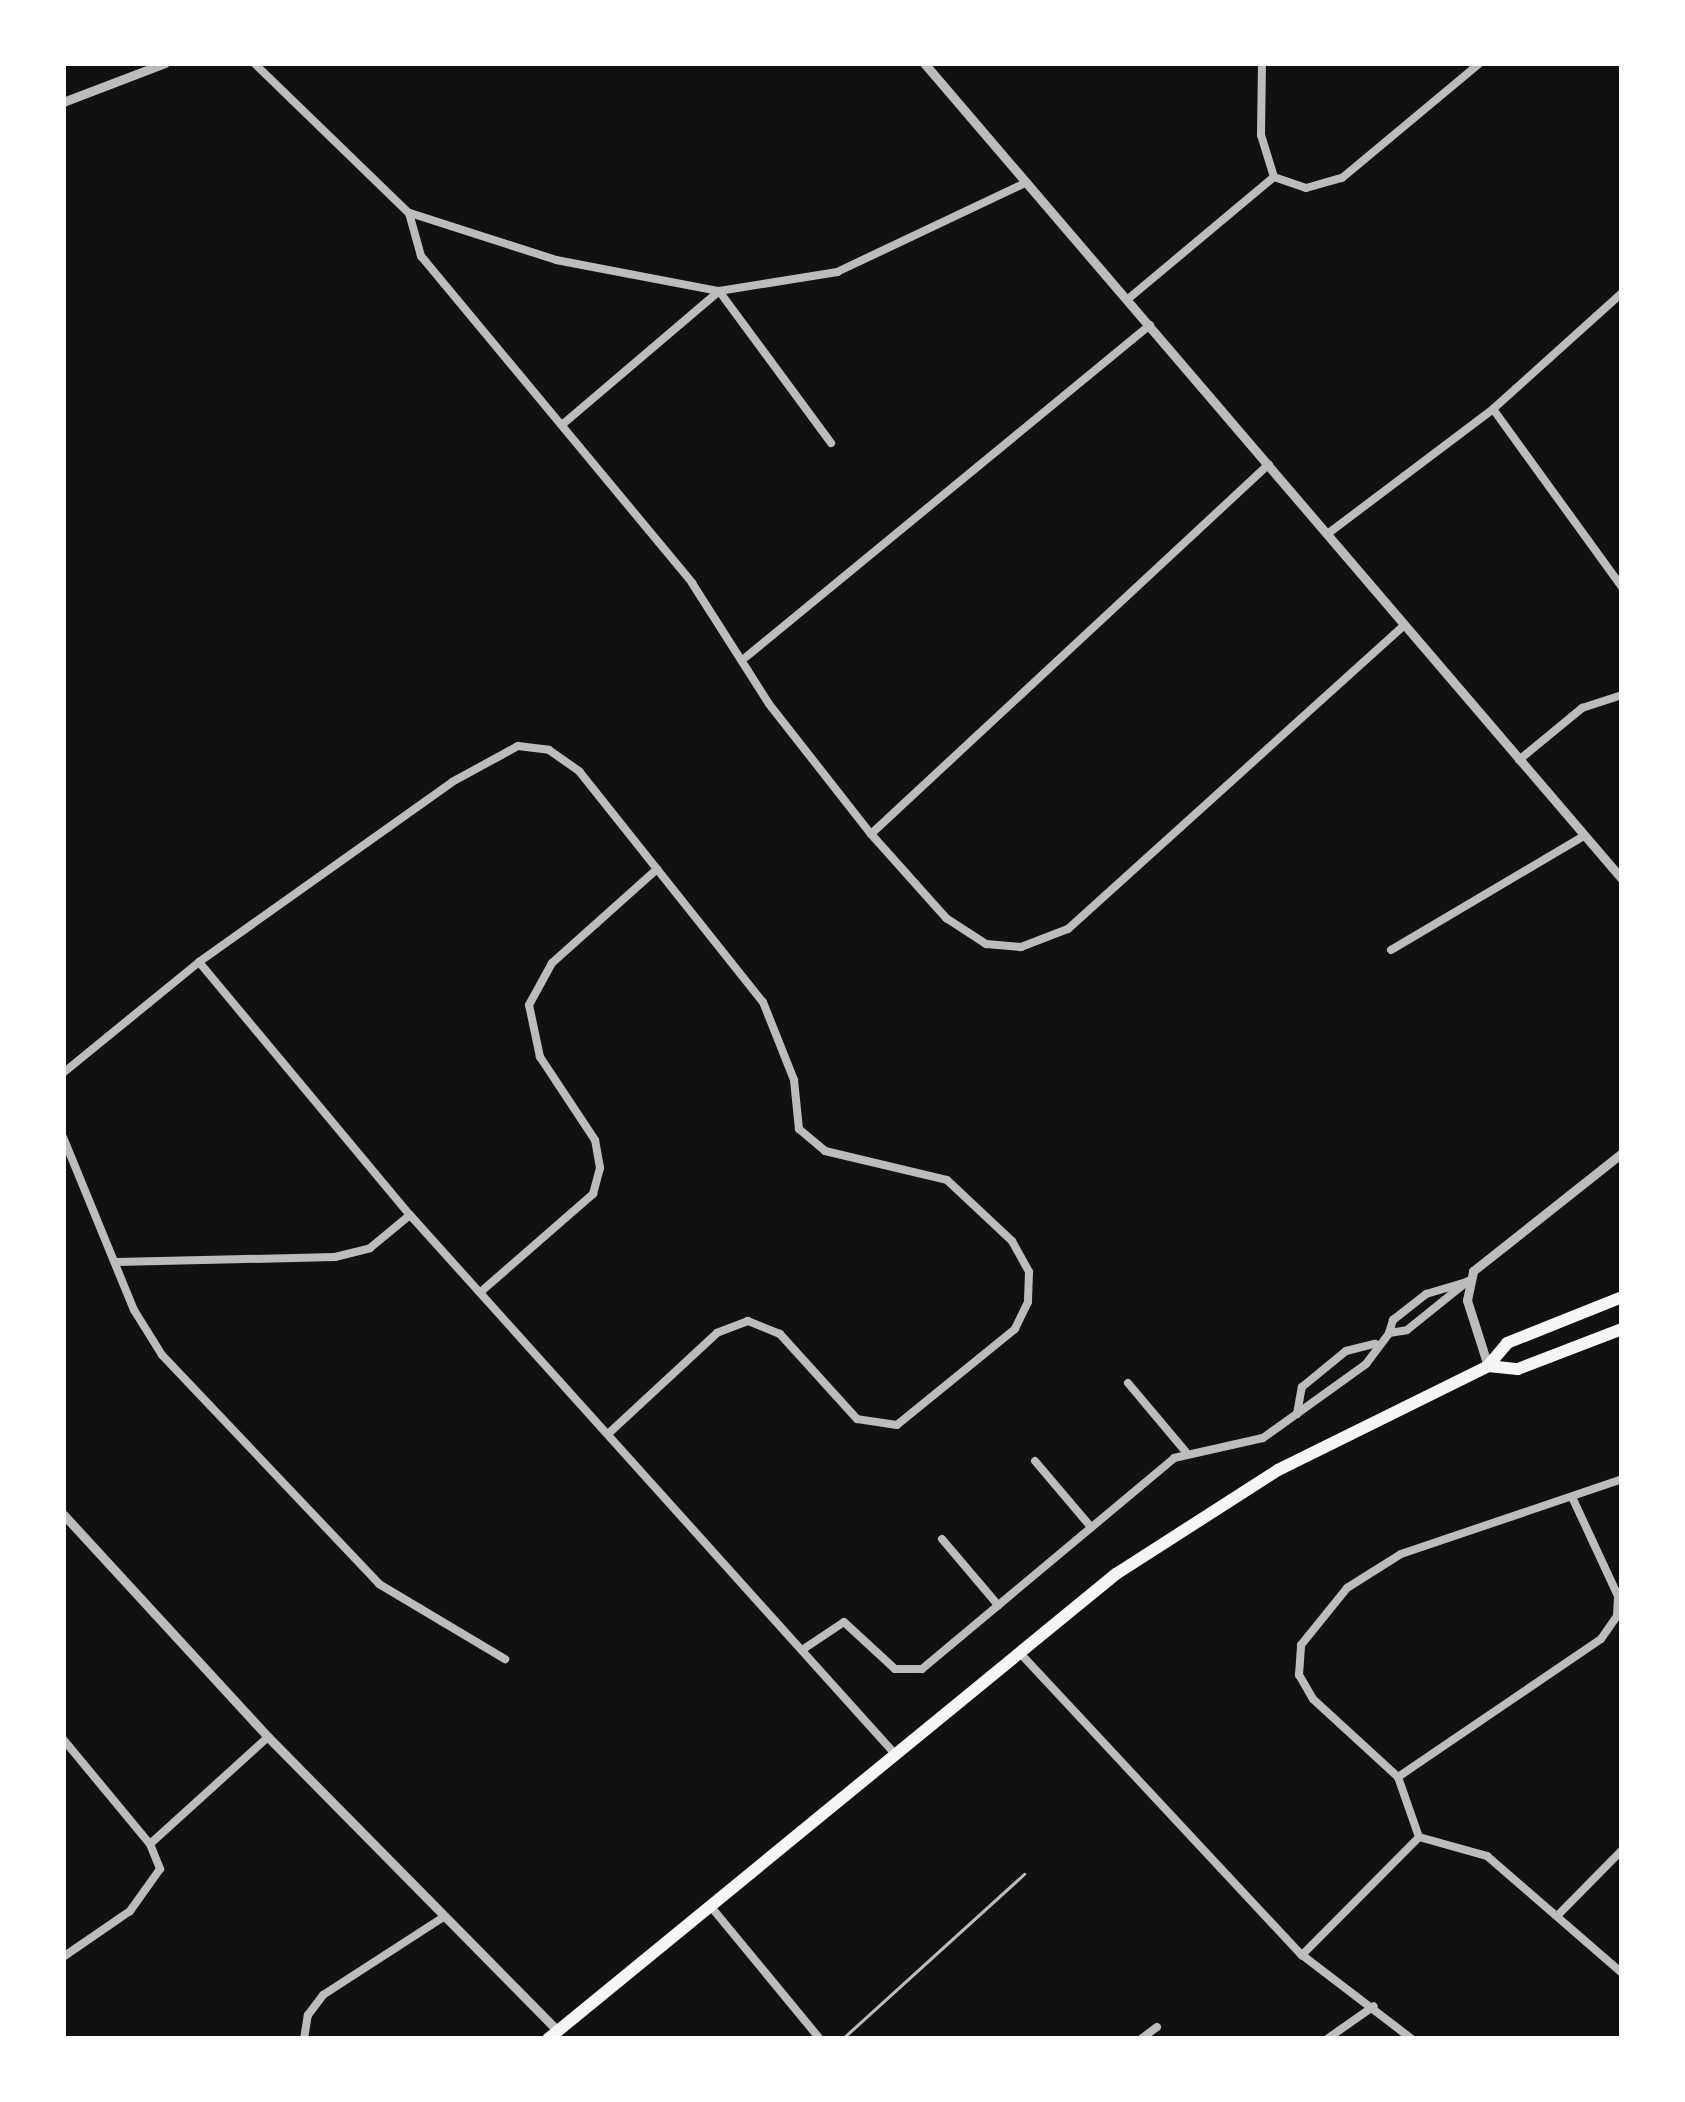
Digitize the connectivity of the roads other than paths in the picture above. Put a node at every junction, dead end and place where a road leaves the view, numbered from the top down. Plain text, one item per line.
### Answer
1 (165, 63) edge
2 (254, 63) edge
3 (924, 63) edge
4 (1262, 63) edge
5 (1480, 63) edge
6 (63, 102) edge
7 (1274, 177) junction
8 (1025, 183) junction
9 (409, 213) junction
10 (719, 291) junction
11 (1622, 293) edge
12 (1128, 298) junction
13 (1151, 324) junction
14 (1492, 409) junction
15 (563, 424) junction
16 (831, 443) dead end
17 (1270, 464) junction
18 (1330, 532) junction
19 (1622, 587) edge
20 (1403, 626) junction
21 (746, 657) junction
22 (1622, 695) edge
23 (1518, 760) junction
24 (871, 834) junction
25 (1584, 836) junction
26 (657, 869) junction
27 (1622, 879) edge
28 (1391, 950) dead end
29 (199, 962) junction
30 (63, 1073) edge
31 (63, 1137) edge
32 (1622, 1154) edge
33 (410, 1214) junction
34 (117, 1262) junction
35 (1468, 1281) junction
36 (484, 1289) junction
37 (1622, 1298) edge
38 (1622, 1329) edge
39 (1389, 1334) junction
40 (1375, 1344) junction
41 (1488, 1366) junction
42 (1128, 1383) dead end
43 (1297, 1414) junction
44 (610, 1432) junction
45 (1186, 1451) junction
46 (1035, 1461) dead end
47 (1622, 1479) edge
48 (1573, 1499) junction
49 (63, 1514) edge
50 (1091, 1527) junction
51 (942, 1539) dead end
52 (998, 1605) junction
53 (802, 1650) junction
54 (1018, 1650) junction
55 (505, 1658) dead end
56 (268, 1737) junction
57 (63, 1738) edge
58 (895, 1754) junction
59 (1398, 1777) junction
60 (1419, 1837) junction
61 (150, 1844) junction
62 (1622, 1850) edge
63 (1024, 1874) dead end
64 (712, 1908) junction
65 (1558, 1915) junction
66 (445, 1916) junction
67 (1302, 1955) junction
68 (63, 1957) edge
69 (1622, 1973) edge
70 (1373, 2006) junction
71 (1157, 2026) dead end
72 (553, 2035) edge
73 (304, 2039) edge
74 (820, 2039) edge
75 (842, 2039) edge
76 (1141, 2039) edge
77 (1327, 2039) edge
78 (1412, 2039) edge

1 - 6 street
2 - 9 street
3 - 8 street
4 - 7 street
5 - 7 street
7 - 12 street
8 - 10 street
8 - 12 street
9 - 10 street
9 - 15 street
10 - 15 street
10 - 16 street
11 - 14 street
12 - 13 street
13 - 17 street
13 - 21 street
14 - 18 street
14 - 19 street
15 - 21 street
17 - 18 street
17 - 24 street
18 - 20 street
20 - 23 street
20 - 24 street
21 - 24 street
22 - 23 street
23 - 25 street
25 - 27 street
25 - 28 street
26 - 29 street
26 - 36 street
26 - 44 street
29 - 30 street
29 - 33 street
31 - 34 street
32 - 35 street
33 - 34 street
33 - 36 street
34 - 55 street
35 - 39 street
35 - 39 street
35 - 41 street
36 - 44 street
37 - 41 main road
38 - 41 main road
39 - 40 street
40 - 43 street
40 - 43 street
41 - 54 main road
42 - 45 street
43 - 45 street
44 - 53 street
45 - 50 street
46 - 50 street
47 - 48 street
48 - 59 street
48 - 59 street
49 - 56 street
50 - 52 street
51 - 52 street
52 - 53 street
53 - 58 street
54 - 58 main road
54 - 67 street
56 - 61 street
56 - 66 street
57 - 61 street
58 - 64 main road
59 - 60 street
60 - 65 street
60 - 67 street
61 - 68 street
62 - 65 street
63 - 75 lane
64 - 72 main road
64 - 74 street
65 - 69 street
66 - 72 street
66 - 73 street
67 - 70 street
70 - 77 street
70 - 78 street
71 - 76 street

